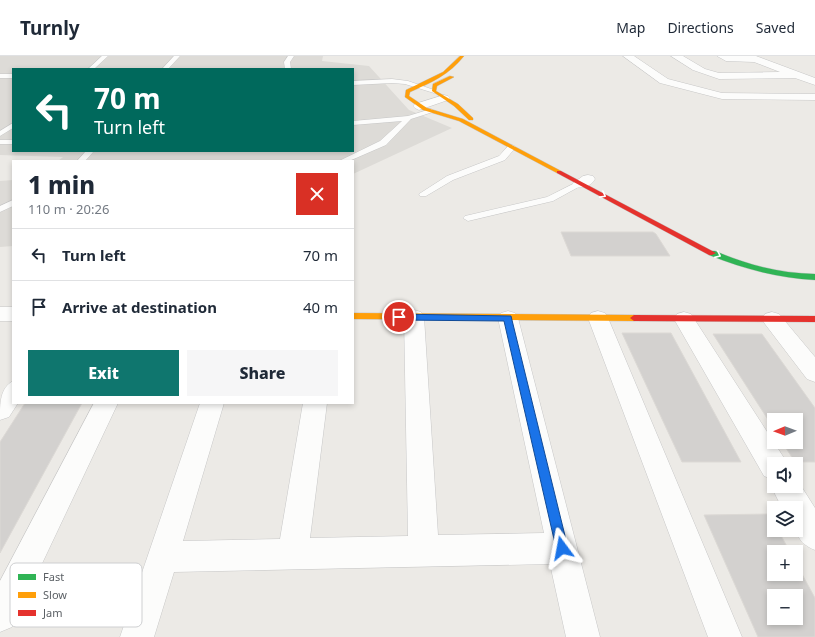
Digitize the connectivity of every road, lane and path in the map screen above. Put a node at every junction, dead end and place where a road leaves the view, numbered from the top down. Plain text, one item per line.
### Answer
1 (105, 56) edge
2 (176, 56) edge
3 (291, 56) edge
4 (628, 56) edge
5 (676, 56) edge
6 (722, 56) edge
7 (751, 57) edge
8 (465, 60) edge
9 (92, 68) edge
10 (166, 68) edge
11 (288, 68) edge
12 (796, 75) junction
13 (0, 76) edge
14 (12, 76) edge
15 (815, 82) edge
16 (354, 83) edge
17 (419, 86) junction
18 (434, 91) junction
19 (815, 97) edge
20 (444, 98) junction
21 (419, 106) junction
22 (460, 110) junction
23 (431, 111) junction
24 (445, 116) junction
25 (409, 118) junction
26 (354, 123) edge
27 (12, 126) edge
28 (0, 134) edge
29 (0, 142) edge
30 (12, 142) edge
31 (512, 147) junction
32 (89, 152) edge
33 (82, 160) edge
34 (345, 160) edge
35 (584, 181) junction
36 (423, 194) dead end
37 (635, 202) dead end
38 (12, 203) edge
39 (0, 209) edge
40 (468, 218) dead end
41 (815, 277) edge
42 (0, 314) edge
43 (12, 314) edge
44 (354, 316) edge
45 (414, 317) junction
46 (508, 318) junction
47 (598, 318) junction
48 (684, 318) junction
49 (772, 319) junction
50 (815, 319) edge
51 (815, 373) edge
52 (12, 392) edge
53 (106, 404) edge
54 (212, 404) edge
55 (314, 404) edge
56 (0, 410) edge
57 (768, 457) edge
58 (789, 493) edge
59 (815, 535) edge
60 (562, 548) junction
61 (424, 551) junction
62 (294, 554) junction
63 (163, 557) junction
64 (26, 563) edge
65 (10, 595) edge
66 (0, 615) edge
67 (142, 622) edge
68 (140, 627) edge
69 (137, 637) edge
70 (583, 637) edge
71 (725, 637) edge

1 - 9 lane
2 - 10 lane
3 - 11 lane
4 - 19 street
5 - 12 street
6 - 7 street
7 - 12 street
8 - 17 street
8 - 18 street
12 - 15 street
13 - 14 lane
16 - 17 lane
17 - 18 lane
17 - 21 street
18 - 20 street
20 - 21 street
20 - 22 street
21 - 23 street
22 - 24 street
22 - 35 street
23 - 24 street
23 - 25 lane
24 - 31 street
25 - 26 lane
25 - 34 lane
27 - 28 lane
29 - 30 lane
31 - 35 street
31 - 36 lane
32 - 33 lane
35 - 37 street
35 - 40 lane
35 -> 41 street
38 - 39 lane
42 - 43 street
44 - 45 street
45 - 46 street
45 - 61 street
46 - 47 street
46 - 60 street
47 - 48 street
47 - 71 street
48 - 49 street
48 - 57 street
49 - 50 street
49 - 51 street
52 - 56 street
53 - 64 street
54 - 63 street
55 - 62 street
58 - 59 street
60 - 61 street
60 - 70 street
61 - 62 street
62 - 63 street
63 - 67 street
65 - 66 street
68 - 69 street

